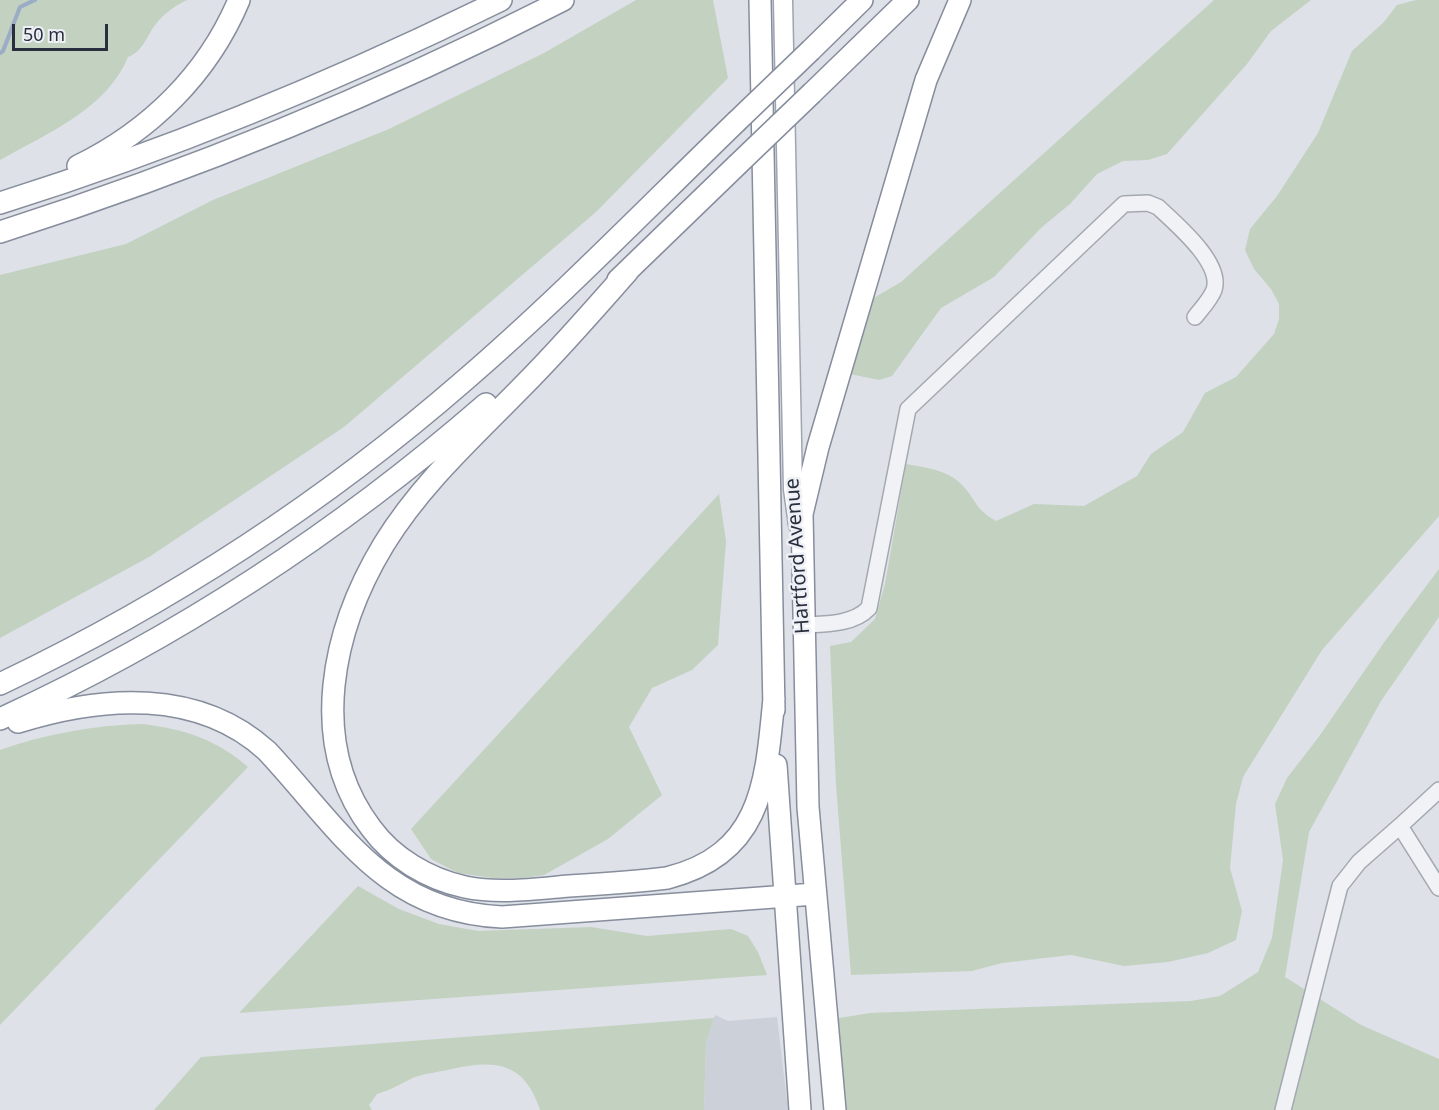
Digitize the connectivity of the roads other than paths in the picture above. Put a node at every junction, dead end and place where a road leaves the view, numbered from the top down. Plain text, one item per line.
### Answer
1 (239, 0) edge
2 (501, 0) edge
3 (563, 0) edge
4 (760, 0) edge
5 (783, 0) edge
6 (862, 0) edge
7 (908, 0) edge
8 (960, 0) edge
9 (0, 197) edge
10 (0, 203) edge
11 (0, 232) edge
12 (628, 271) junction
13 (1195, 316) dead end
14 (801, 553) junction
15 (803, 625) junction
16 (0, 684) edge
17 (774, 698) junction
18 (0, 719) edge
19 (0, 728) edge
20 (1439, 790) edge
21 (1400, 826) junction
22 (1439, 888) edge
23 (815, 894) junction
24 (784, 897) junction
25 (800, 1110) edge
26 (835, 1110) edge
27 (1283, 1110) edge

1 - 9 highway
2 - 10 highway
3 - 11 highway
4 - 17 highway, Hartford Avenue
5 - 14 main road, Hartford Avenue
6 - 16 highway, bridge
7 - 12 highway, bridge
8 - 14 highway
12 - 17 highway
12 - 18 highway
13 - 15 lane
14 - 15 highway, Hartford Avenue
15 - 23 highway, Hartford Avenue
17 - 24 highway, Hartford Avenue
19 - 24 highway
20 - 21 lane
21 - 22 lane
21 - 27 lane
23 - 24 highway
23 - 26 highway, Hartford Avenue
24 - 25 highway, Hartford Avenue

